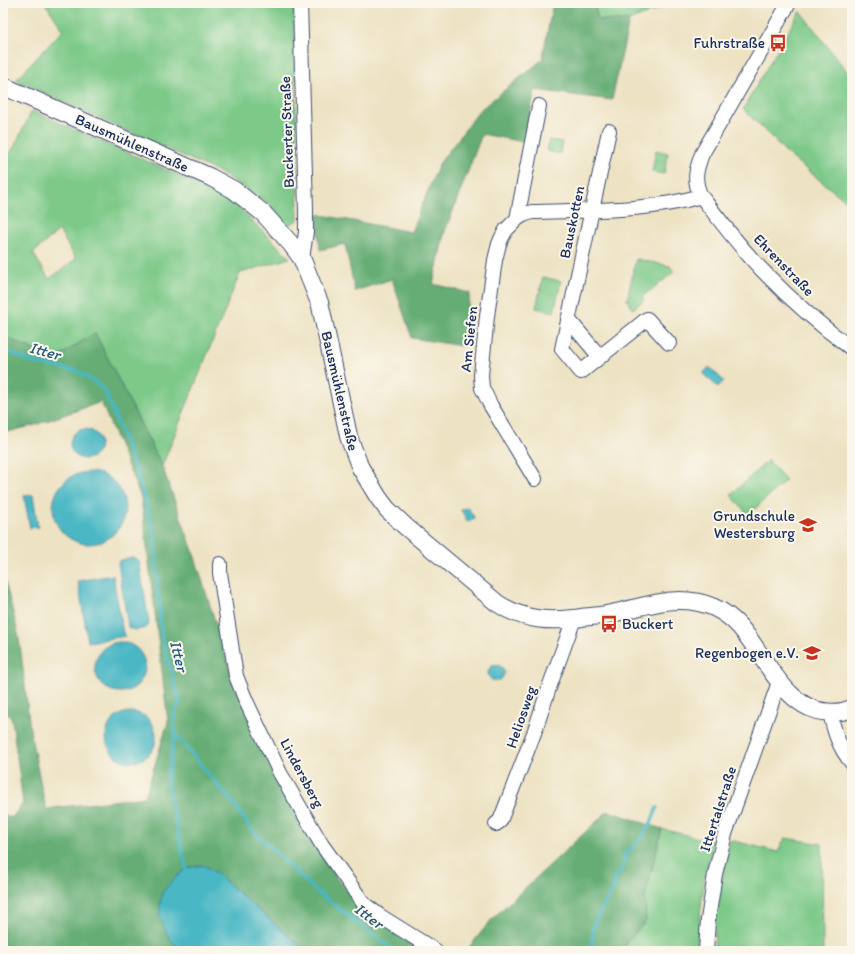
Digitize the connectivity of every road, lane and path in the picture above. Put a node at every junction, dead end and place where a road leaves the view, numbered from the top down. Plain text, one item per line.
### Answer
1 (300, 3) edge
2 (789, 3) edge
3 (3, 86) edge
4 (540, 106) dead end
5 (609, 131) dead end
6 (701, 196) junction
7 (592, 210) junction
8 (516, 219) junction
9 (302, 259) junction
10 (568, 319) junction
11 (669, 344) dead end
12 (852, 349) edge
13 (600, 357) junction
14 (535, 479) dead end
15 (220, 564) dead end
16 (574, 619) junction
17 (779, 682) junction
18 (852, 708) edge
19 (830, 712) junction
20 (852, 763) edge
21 (496, 824) dead end
22 (436, 951) edge
23 (706, 951) edge

1 - 9 street, Buckerter Straße
2 - 6 street
3 - 9 street, Bausmühlenstraße
4 - 8 street, Am Siefen
5 - 7 street, Bauskotten
6 - 7 street, Am Siefen
6 - 12 street, Ehrenstraße
7 - 8 street, Am Siefen
7 - 10 street, Bauskotten
8 - 14 street, Am Siefen
9 - 16 street, Bausmühlenstraße
10 - 13 street
10 - 13 street, Bauskotten
11 - 13 street, Bauskotten
15 - 22 street, Lindersberg
16 - 17 street, Bausmühlenstraße
16 - 21 street, Heliosweg
17 - 19 street, Bausmühlenstraße
17 - 23 street, Ittertalstraße
18 - 19 street, Bausmühlenstraße
19 - 20 street

